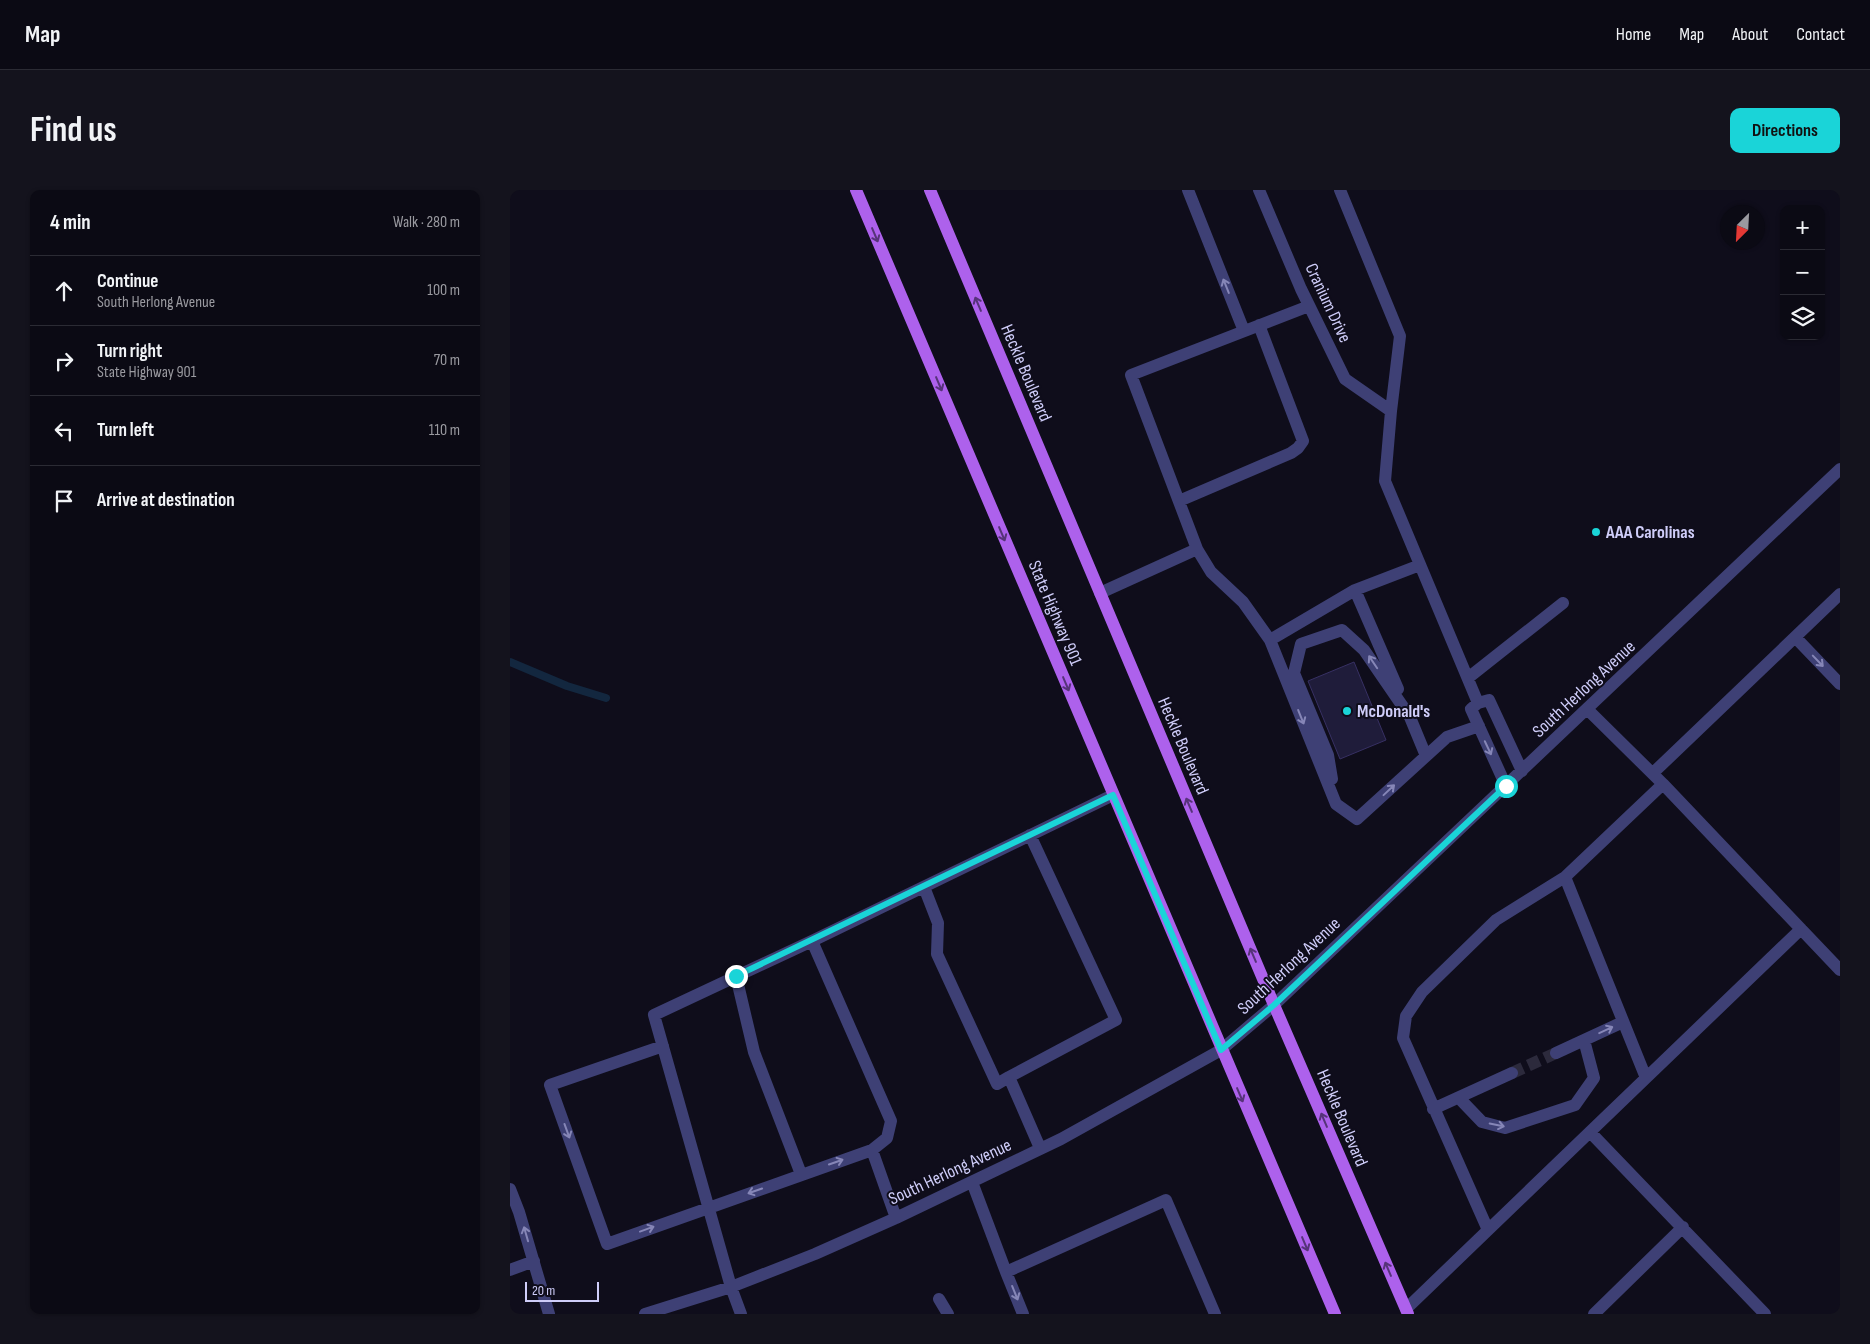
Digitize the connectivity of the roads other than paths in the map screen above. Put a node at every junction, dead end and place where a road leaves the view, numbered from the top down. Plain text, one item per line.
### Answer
1 (856, 190) edge
2 (930, 190) edge
3 (1188, 190) edge
4 (1259, 190) edge
5 (1340, 190) edge
6 (1310, 306) junction
7 (1259, 326) junction
8 (1244, 331) junction
9 (1391, 411) junction
10 (1840, 469) edge
11 (1179, 501) junction
12 (1197, 549) junction
13 (1420, 565) junction
14 (1355, 590) junction
15 (1100, 593) junction
16 (1839, 598) edge
17 (1563, 603) dead end
18 (1795, 637) junction
19 (1270, 640) junction
20 (1468, 678) junction
21 (1840, 684) edge
22 (1479, 704) junction
23 (1587, 709) junction
24 (1410, 717) junction
25 (1478, 726) junction
26 (1426, 756) junction
27 (1522, 771) junction
28 (1653, 773) junction
29 (1663, 784) junction
30 (1506, 786) junction
31 (1113, 795) junction
32 (1336, 804) junction
33 (1030, 835) junction
34 (1566, 877) junction
35 (924, 887) junction
36 (1801, 929) junction
37 (812, 941) junction
38 (1840, 970) edge
39 (736, 976) junction
40 (1274, 1005) junction
41 (1624, 1022) junction
42 (1584, 1040) junction
43 (663, 1046) junction
44 (1221, 1050) junction
45 (1556, 1053) tunnel mouth
46 (1512, 1073) tunnel mouth
47 (1009, 1077) junction
48 (1646, 1078) junction
49 (1459, 1098) junction
50 (1433, 1109) junction
51 (1590, 1132) junction
52 (1040, 1148) junction
53 (872, 1150) junction
54 (801, 1174) junction
55 (972, 1182) junction
56 (510, 1189) edge
57 (709, 1207) junction
58 (896, 1218) junction
59 (1683, 1227) junction
60 (1488, 1230) junction
61 (534, 1261) junction
62 (510, 1270) edge
63 (1006, 1272) junction
64 (731, 1287) junction
65 (939, 1299) dead end
66 (1407, 1312) edge
67 (550, 1314) edge
68 (645, 1314) edge
69 (741, 1314) edge
70 (948, 1314) edge
71 (1023, 1314) edge
72 (1216, 1314) edge
73 (1335, 1314) edge
74 (1594, 1314) edge
75 (1765, 1314) edge

1 -> 31 main road, State Highway 901
15 -> 2 main road, Heckle Boulevard
8 -> 3 street
4 - 6 street, Cranium Drive
5 - 9 street
6 - 7 street
6 - 9 street, Cranium Drive
7 - 8 street
7 - 11 street
8 - 11 street
9 - 13 street
10 - 23 street, South Herlong Avenue
11 - 12 street
12 - 15 street
12 - 19 street
13 - 14 street
13 - 20 street
14 - 19 street
14 - 24 street
40 -> 15 main road, Heckle Boulevard
16 - 18 street
17 - 20 street
18 -> 21 street
18 - 28 street
19 -> 32 street
20 - 22 street
22 - 25 street
22 - 27 street
23 - 27 street, South Herlong Avenue
23 - 28 street
24 - 26 street
24 -> 32 street
25 - 26 street
25 -> 30 street
32 -> 26 street
27 - 30 street, South Herlong Avenue
28 - 29 street
29 - 34 street
29 - 36 street
30 - 40 street, South Herlong Avenue
31 - 33 street
31 - 44 main road, State Highway 901
33 - 35 street
33 - 47 street
34 - 41 street
34 - 50 street
35 - 37 street
35 - 47 street
36 - 38 street
36 - 48 street
37 - 39 street
37 - 53 street
39 - 43 street
39 - 54 street
40 - 44 street, South Herlong Avenue
66 -> 40 main road, Heckle Boulevard
42 -> 41 street
41 - 48 street
42 - 45 street
49 -> 42 street
43 - 57 street
43 -> 57 street
44 - 52 street, South Herlong Avenue
44 -> 73 main road
46 - 49 street
47 - 52 street
48 - 51 street
49 - 50 street
50 - 60 street
51 - 59 street
51 - 60 street
52 - 55 street, South Herlong Avenue
54 -> 53 street
53 - 58 street
54 -> 57 street
55 - 58 street, South Herlong Avenue
55 - 63 street
61 -> 56 street
57 - 64 street
58 - 64 street, South Herlong Avenue
59 - 74 street
59 - 75 street
60 - 66 street
61 - 62 street
61 - 67 street
63 -> 71 street
63 - 72 street
64 - 68 street, South Herlong Avenue
64 - 69 street
65 - 70 street

